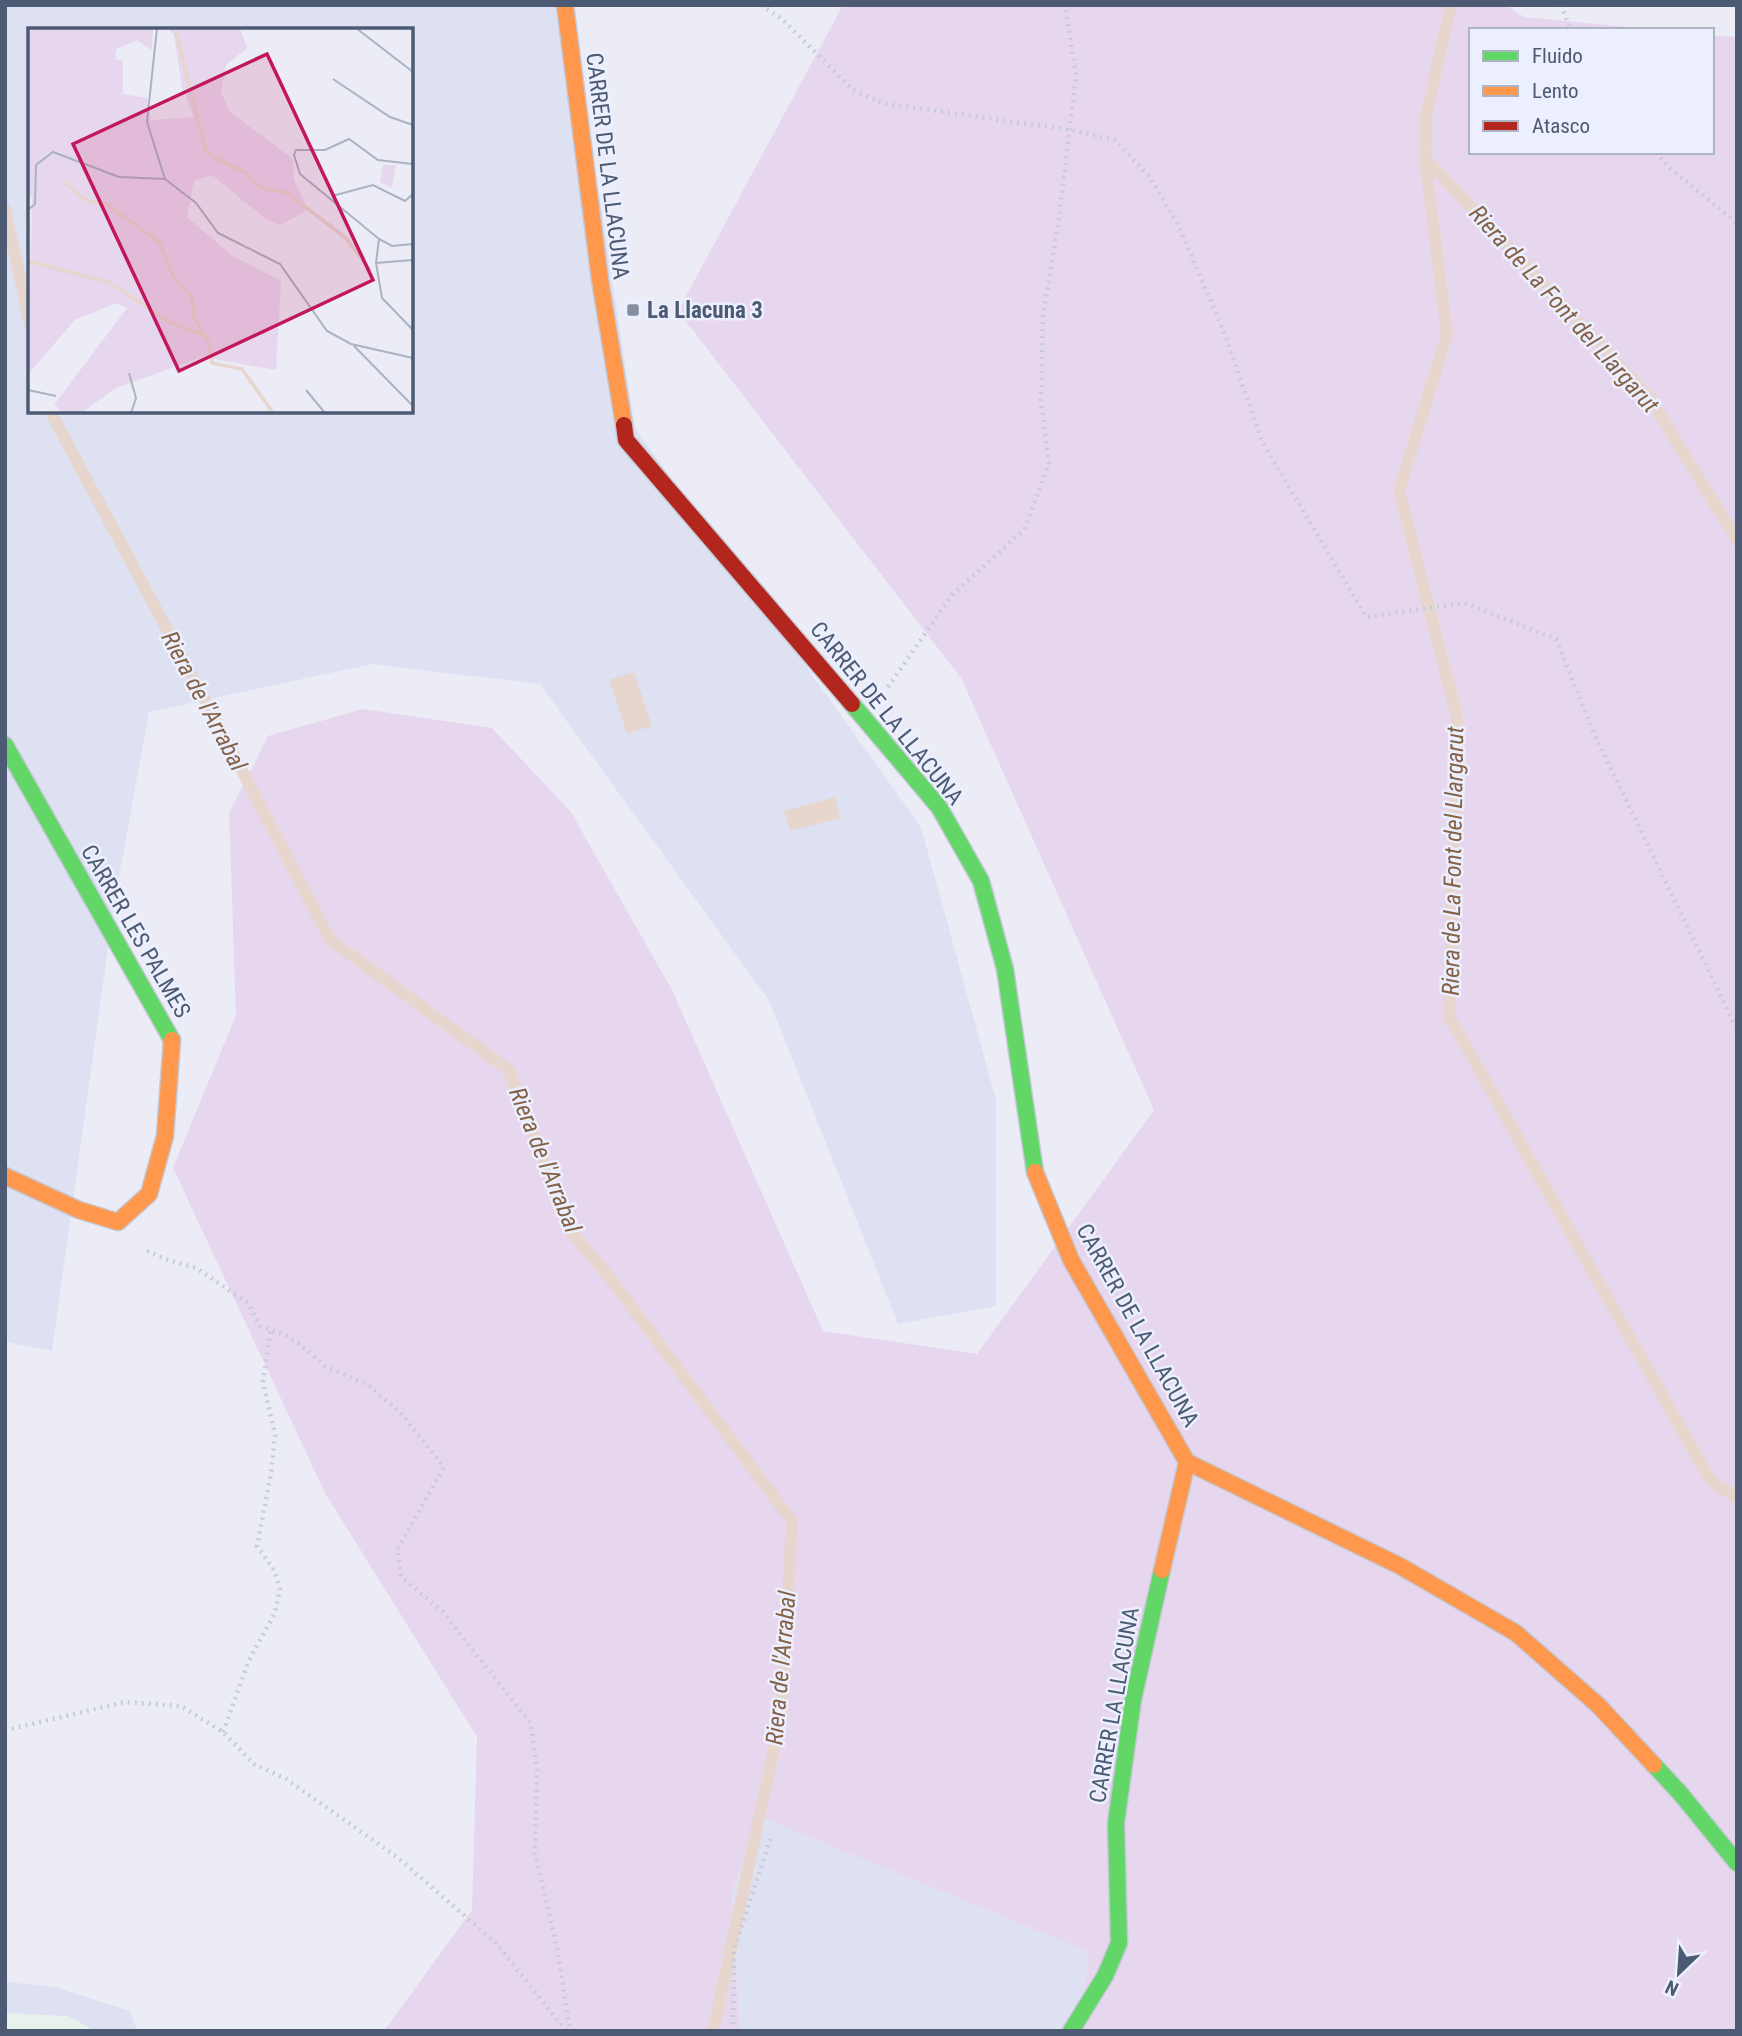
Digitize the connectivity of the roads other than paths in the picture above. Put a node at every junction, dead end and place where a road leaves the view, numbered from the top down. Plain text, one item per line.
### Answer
1 (565, 5) edge
2 (5, 745) edge
3 (5, 1176) edge
4 (1187, 1462) junction
5 (1737, 1863) edge
6 (1071, 2031) edge

1 - 4 street, CARRER DE LA LLACUNA
2 - 3 street, CARRER LES PALMES
4 - 5 street
4 - 6 street, CARRER LA LLACUNA

